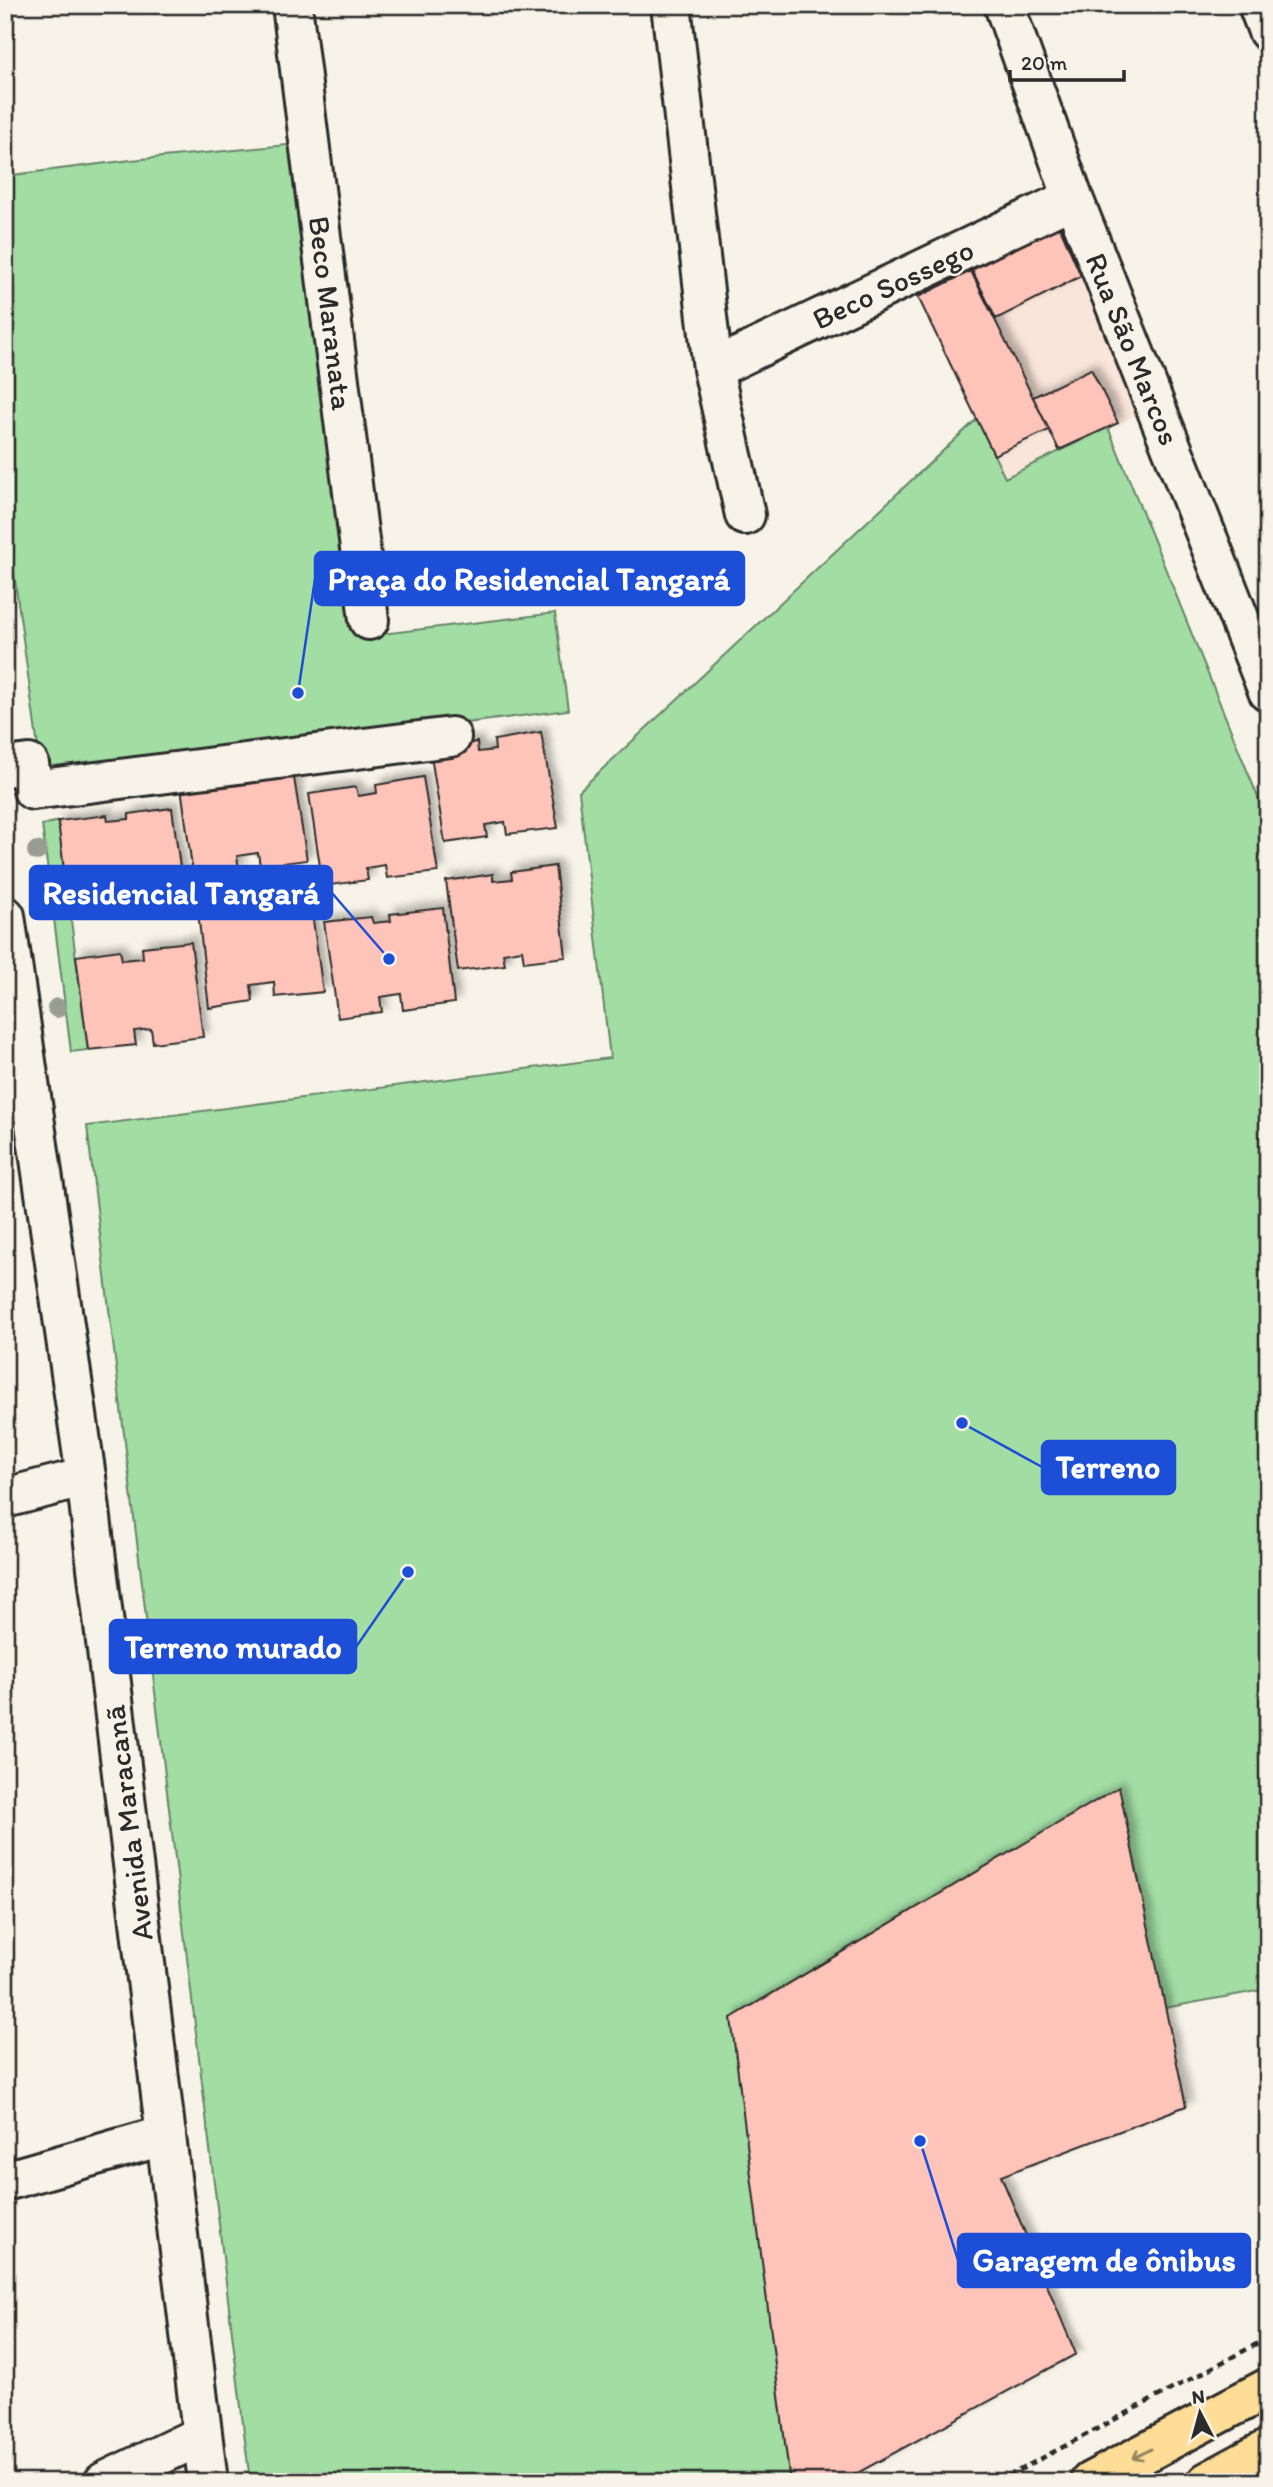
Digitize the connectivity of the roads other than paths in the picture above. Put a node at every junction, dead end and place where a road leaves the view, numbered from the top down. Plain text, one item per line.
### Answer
1 (292, 5) edge
2 (671, 5) edge
3 (1004, 5) edge
4 (1258, 5) edge
5 (1268, 31) edge
6 (1073, 198) junction
7 (713, 369) junction
8 (745, 515) dead end
9 (369, 620) dead end
10 (1258, 637) edge
11 (1268, 691) edge
12 (451, 737) dead end
13 (5, 767) edge
14 (5, 916) edge
15 (86, 1477) junction
16 (5, 1498) edge
17 (166, 2135) junction
18 (5, 2181) edge
19 (1268, 2388) edge
20 (202, 2435) junction
21 (1268, 2449) edge
22 (104, 2482) edge
23 (208, 2482) edge
24 (1090, 2482) edge
25 (1207, 2482) edge

1 - 9 street, Beco Maranata
2 - 7 street
3 - 6 street, Rua São Marcos
4 - 5 street
6 - 7 street, Beco Sossego
6 - 10 street, Rua São Marcos
7 - 8 street
10 - 11 street, Rua São Marcos
12 - 13 street
14 - 15 street, Avenida Maracanã
15 - 16 street
15 - 17 street, Avenida Maracanã
17 - 18 street
17 - 20 street, Avenida Maracanã
19 -> 24 main road
20 - 22 street
20 - 23 street, Avenida Maracanã
21 - 25 main road

